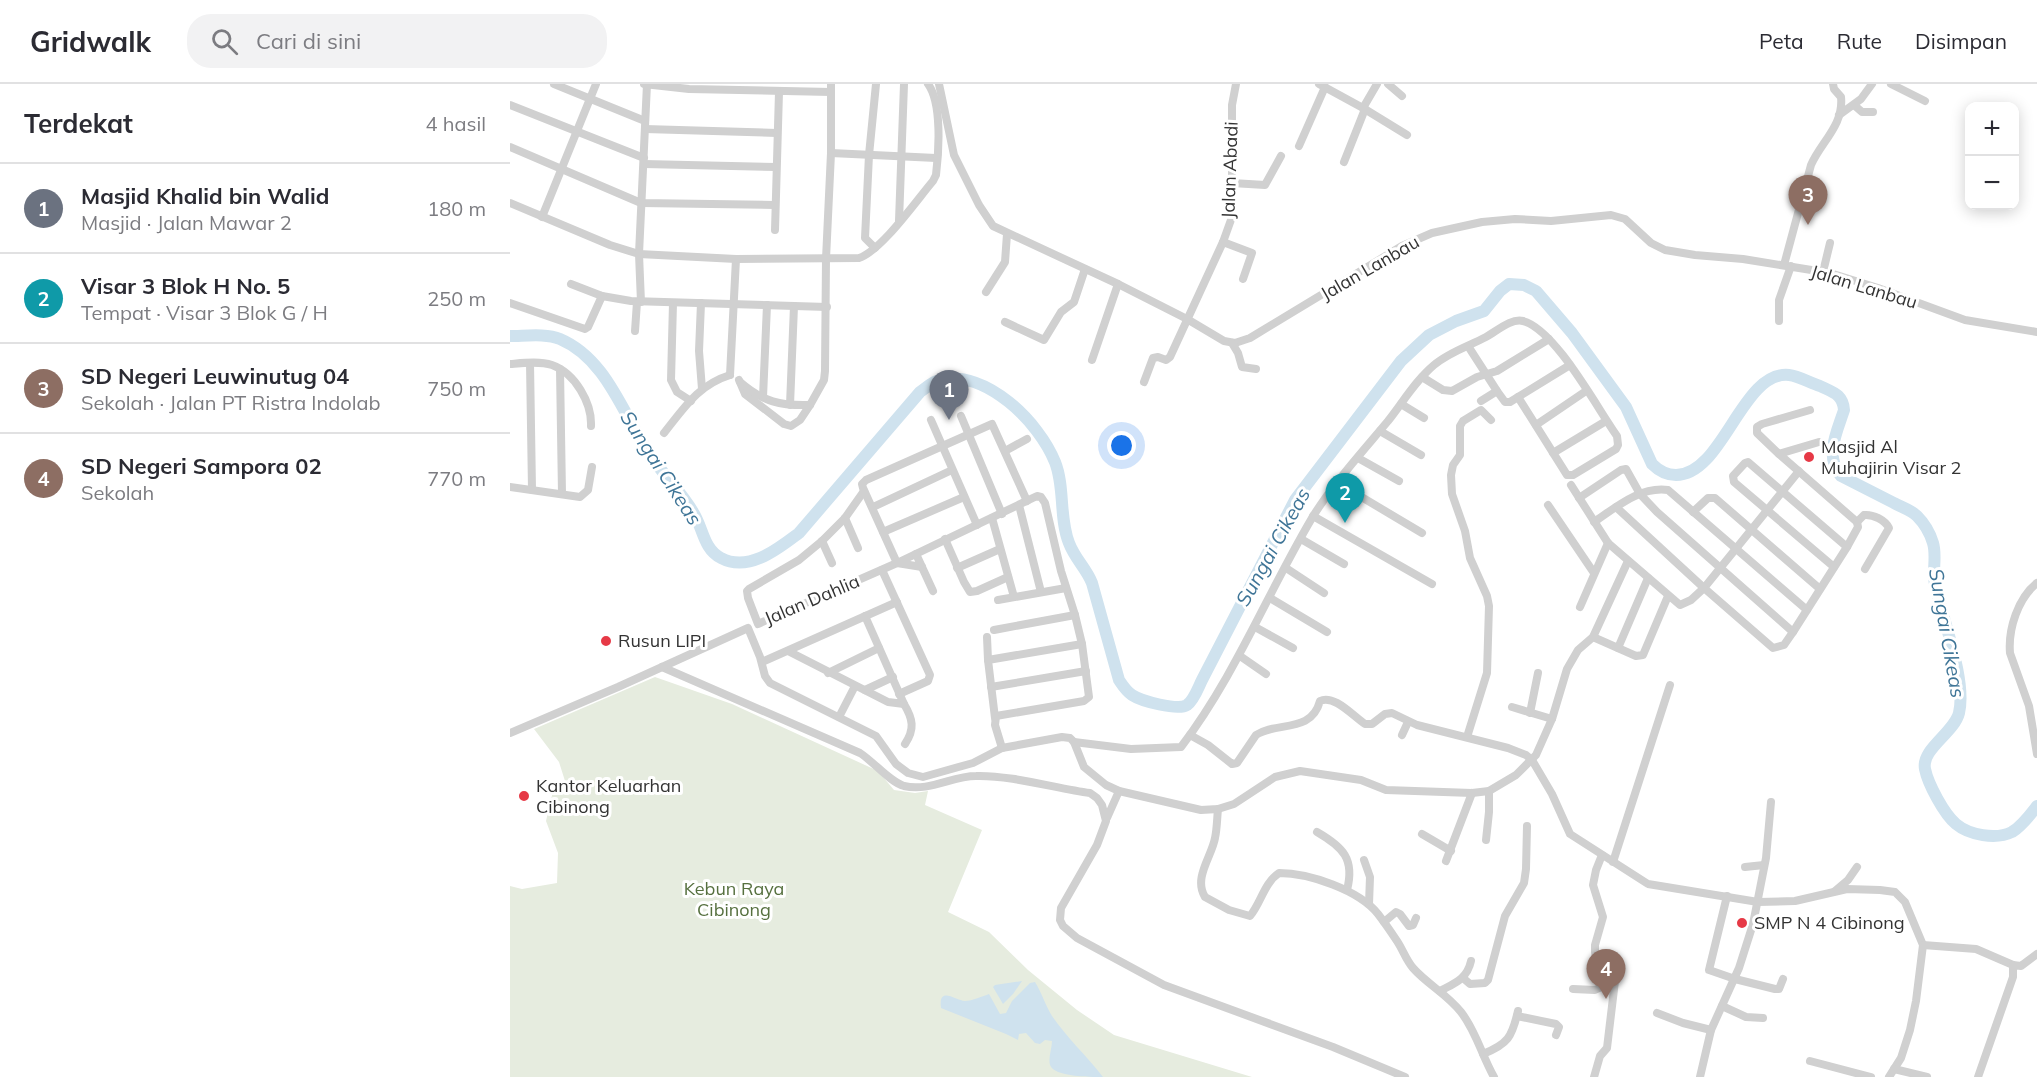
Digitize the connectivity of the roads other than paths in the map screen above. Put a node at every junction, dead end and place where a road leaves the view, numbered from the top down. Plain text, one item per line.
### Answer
1 (554, 84) edge
2 (597, 84) edge
3 (646, 84) edge
4 (876, 84) edge
5 (904, 84) edge
6 (928, 84) edge
7 (939, 84) edge
8 (1236, 84) edge
9 (1377, 84) edge
10 (1388, 84) edge
11 (1833, 84) edge
12 (1872, 84) edge
13 (1891, 84) edge
14 (1321, 85) edge
15 (689, 87) edge
16 (831, 88) edge
17 (779, 92) junction
18 (1402, 96) dead end
19 (590, 99) junction
20 (1925, 100) dead end
21 (510, 105) edge
22 (1854, 105) junction
23 (1364, 108) junction
24 (1873, 112) dead end
25 (1839, 115) junction
26 (645, 125) junction
27 (577, 131) junction
28 (777, 133) junction
29 (1407, 135) dead end
30 (1299, 146) dead end
31 (510, 147) edge
32 (831, 153) junction
33 (869, 154) junction
34 (901, 156) junction
35 (1281, 156) dead end
36 (936, 158) junction
37 (644, 161) junction
38 (1344, 162) dead end
39 (776, 168) junction
40 (561, 170) junction
41 (1232, 183) junction
42 (510, 203) edge
43 (641, 203) junction
44 (774, 205) junction
45 (542, 217) junction
46 (899, 221) junction
47 (775, 230) dead end
48 (1007, 234) junction
49 (1223, 242) junction
50 (1830, 243) dead end
51 (875, 248) junction
52 (639, 254) junction
53 (826, 258) junction
54 (736, 259) junction
55 (1788, 266) junction
56 (1085, 269) junction
57 (1823, 272) junction
58 (1243, 279) dead end
59 (571, 284) dead end
60 (1118, 284) junction
61 (986, 292) dead end
62 (602, 296) junction
63 (639, 302) junction
64 (510, 303) edge
65 (673, 303) junction
66 (701, 303) junction
67 (733, 305) junction
68 (767, 305) junction
69 (795, 306) junction
70 (827, 307) junction
71 (1187, 319) junction
72 (1779, 321) dead end
73 (1005, 322) dead end
74 (635, 331) dead end
75 (2037, 332) edge
76 (1550, 339) junction
77 (1232, 343) junction
78 (1468, 346) junction
79 (1092, 360) dead end
80 (530, 363) junction
81 (510, 364) edge
82 (1570, 364) junction
83 (560, 369) junction
84 (1256, 369) dead end
85 (1486, 374) junction
86 (730, 375) junction
87 (1422, 377) junction
88 (739, 380) junction
89 (1144, 382) dead end
90 (702, 388) junction
91 (1497, 391) junction
92 (1586, 391) junction
93 (763, 397) junction
94 (1518, 397) junction
95 (691, 401) junction
96 (1481, 401) dead end
97 (1401, 404) junction
98 (790, 405) junction
99 (810, 405) junction
100 (1810, 410) dead end
101 (961, 416) dead end
102 (1424, 418) dead end
103 (931, 420) dead end
104 (1491, 420) dead end
105 (1606, 421) junction
106 (1536, 425) junction
107 (591, 426) dead end
108 (1380, 431) junction
109 (664, 433) dead end
110 (967, 434) junction
111 (1027, 439) dead end
112 (1819, 442) dead end
113 (942, 445) junction
114 (1005, 451) junction
115 (1553, 453) junction
116 (1779, 454) junction
117 (1421, 455) dead end
118 (1358, 458) junction
119 (592, 467) dead end
120 (952, 470) junction
121 (1799, 471) junction
122 (1399, 481) dead end
123 (1338, 483) junction
124 (1571, 485) dead end
125 (510, 487) edge
126 (532, 490) junction
127 (864, 491) junction
128 (1782, 491) junction
129 (562, 494) junction
130 (1640, 494) junction
131 (964, 497) junction
132 (1579, 498) junction
133 (1023, 503) junction
134 (1548, 505) dead end
135 (873, 507) junction
136 (1616, 507) junction
137 (1767, 509) junction
138 (1693, 512) junction
139 (1002, 514) junction
140 (1313, 516) junction
141 (845, 518) junction
142 (992, 518) junction
143 (1594, 522) junction
144 (1857, 522) junction
145 (977, 525) junction
146 (1752, 530) junction
147 (883, 532) junction
148 (1422, 533) dead end
149 (945, 539) junction
150 (1301, 539) junction
151 (822, 541) junction
152 (1608, 543) junction
153 (1848, 547) junction
154 (858, 548) dead end
155 (1000, 549) junction
156 (1737, 549) junction
157 (916, 554) junction
158 (1628, 561) junction
159 (832, 563) dead end
160 (897, 563) junction
161 (1344, 564) dead end
162 (922, 567) junction
163 (1834, 567) junction
164 (957, 568) junction
165 (1286, 568) junction
166 (1720, 568) junction
167 (1864, 569) dead end
168 (882, 570) junction
169 (1594, 573) junction
170 (1008, 577) junction
171 (1648, 578) junction
172 (2037, 583) edge
173 (1432, 584) dead end
174 (1066, 588) junction
175 (1704, 588) junction
176 (1820, 589) junction
177 (933, 591) dead end
178 (1041, 592) junction
179 (1324, 593) dead end
180 (1668, 596) junction
181 (1014, 597) junction
182 (1270, 598) junction
183 (998, 600) dead end
184 (897, 602) junction
185 (1580, 607) dead end
186 (1807, 610) junction
187 (1075, 615) junction
188 (865, 616) junction
189 (758, 624) junction
190 (1255, 627) junction
191 (748, 628) junction
192 (994, 630) dead end
193 (1327, 632) dead end
194 (1793, 632) junction
195 (1593, 637) junction
196 (987, 638) dead end
197 (1082, 644) junction
198 (879, 648) junction
199 (1293, 648) dead end
200 (1618, 648) junction
201 (788, 651) junction
202 (1240, 656) junction
203 (988, 660) junction
204 (762, 662) junction
205 (662, 667) junction
206 (1086, 671) junction
207 (828, 673) junction
208 (1538, 673) dead end
209 (1266, 674) dead end
210 (893, 677) junction
211 (1670, 685) dead end
212 (855, 686) junction
213 (990, 687) junction
214 (865, 690) junction
215 (899, 694) junction
216 (904, 704) junction
217 (2033, 705) edge
218 (1512, 707) dead end
219 (1530, 713) junction
220 (999, 716) junction
221 (839, 717) junction
222 (1552, 719) junction
223 (1408, 722) junction
224 (510, 733) edge
225 (1190, 735) junction
226 (1402, 735) dead end
227 (1467, 737) junction
228 (1074, 742) junction
229 (905, 744) dead end
230 (1002, 748) junction
231 (2037, 754) edge
232 (1532, 760) junction
233 (1489, 791) junction
234 (1472, 793) junction
235 (1118, 794) junction
236 (1097, 798) junction
237 (1771, 802) dead end
238 (1218, 809) junction
239 (1106, 820) junction
240 (1527, 826) dead end
241 (1317, 832) dead end
242 (1422, 834) dead end
243 (1486, 840) dead end
244 (1451, 851) junction
245 (1602, 855) junction
246 (1364, 860) dead end
247 (1446, 861) dead end
248 (1613, 862) junction
249 (1764, 866) junction
250 (1745, 867) dead end
251 (1857, 867) dead end
252 (1347, 890) junction
253 (1835, 891) junction
254 (1727, 896) junction
255 (1758, 902) junction
256 (1369, 904) junction
257 (1416, 918) dead end
258 (1384, 922) junction
259 (1923, 945) junction
260 (2037, 954) edge
261 (1471, 961) dead end
262 (2013, 965) junction
263 (1463, 978) junction
264 (1735, 979) junction
265 (1783, 979) dead end
266 (1605, 985) junction
267 (1573, 989) dead end
268 (1440, 991) junction
269 (1722, 1006) junction
270 (1657, 1013) dead end
271 (1763, 1018) dead end
272 (1711, 1030) junction
273 (1556, 1035) dead end
274 (1483, 1054) junction
275 (1810, 1061) dead end
276 (1892, 1073) edge
277 (1405, 1077) edge
278 (1494, 1077) edge
279 (1594, 1077) edge
280 (1700, 1077) edge
281 (1870, 1077) edge
282 (1927, 1077) edge
283 (1978, 1077) edge

1 - 19 street
2 - 19 street
3 - 15 street
3 - 26 street
4 - 33 street
5 - 34 street
6 - 36 street
7 - 48 street
8 - 41 street, Jalan Abadi
9 - 23 street
10 - 18 street
11 - 25 street
12 - 22 street
13 - 20 street
14 - 23 street
14 - 30 street
15 - 17 street
16 - 17 street
16 - 32 street
17 - 28 street
19 - 26 street
19 - 27 street
21 - 27 street
22 - 24 street
22 - 25 street
23 - 29 street
23 - 38 street
25 - 55 street
26 - 28 street
26 - 37 street
27 - 37 street
27 - 40 street
28 - 39 street
31 - 40 street
32 - 33 street
32 - 53 street
33 - 34 street
33 - 51 street
34 - 36 street
34 - 46 street
35 - 41 street
36 - 46 street
37 - 39 street
37 - 43 street
39 - 44 street
40 - 43 street
40 - 45 street
41 - 49 street, Jalan Abadi
42 - 45 street
43 - 44 street
43 - 52 street
44 - 47 street
45 - 52 street
46 - 51 street
48 - 56 street
48 - 61 street
49 - 58 street
49 - 71 street, Jalan Abadi
50 - 57 street
51 - 53 street
52 - 54 street
52 - 63 street
53 - 54 street
53 - 70 street
54 - 67 street
55 - 57 street, Jalan Lanbau
55 - 72 street
55 - 77 street, Jalan Lanbau
56 - 60 street
56 - 73 street
57 - 75 street, Jalan Lanbau
59 - 62 street
60 - 71 street
60 - 79 street
62 - 63 street
62 - 64 street
63 - 65 street
63 - 74 street
65 - 66 street
65 - 95 street
66 - 67 street
66 - 90 street
67 - 68 street
67 - 86 street
68 - 69 street
68 - 93 street
69 - 70 street
69 - 98 street
70 - 99 street
71 - 77 street
71 - 89 street, Jalan Abadi
76 - 78 street
76 - 82 street
76 - 85 street
77 - 84 street
78 - 85 street
78 - 87 street
80 - 81 street
80 - 83 street
80 - 126 street
82 - 92 street
82 - 94 street
83 - 107 street
83 - 129 street
85 - 87 street
85 - 91 street
86 - 88 street
86 - 90 street
87 - 97 street
88 - 93 street
88 - 99 street
90 - 95 street
91 - 94 street
91 - 96 street
92 - 105 street
92 - 106 street
93 - 98 street
94 - 106 street
95 - 109 street
97 - 102 street
97 - 108 street
98 - 99 street
100 - 116 street
101 - 110 street
103 - 113 street
104 - 227 street
105 - 115 street
105 - 115 street
106 - 115 street
108 - 117 street
108 - 118 street
110 - 113 street
110 - 114 street
110 - 139 street
111 - 114 street
112 - 116 street
113 - 120 street
113 - 127 street, Jalan Dahlia
114 - 133 street
116 - 121 street
118 - 122 street
118 - 123 street
119 - 129 street
120 - 131 street
120 - 135 street
121 - 128 street
121 - 144 street
123 - 140 street
123 - 148 street
124 - 132 street
125 - 126 street
126 - 129 street
127 - 135 street
127 - 141 street, Jalan Dahlia
128 - 137 street
128 - 137 street
128 - 153 street
130 - 132 street
130 - 136 street
130 - 138 street
130 - 166 street
131 - 145 street
131 - 147 street
132 - 143 street
133 - 139 street, Jalan Dahlia
133 - 174 street, Jalan Dahlia
133 - 178 street
134 - 169 street
135 - 147 street
136 - 143 street
136 - 175 street
137 - 146 street
137 - 163 street
138 - 146 street
138 - 156 street
139 - 142 street, Jalan Dahlia
140 - 150 street
140 - 173 street
141 - 151 street, Jalan Dahlia
141 - 154 street
142 - 145 street, Jalan Dahlia
142 - 155 street
143 - 152 street
144 - 153 street
144 - 167 street
145 - 149 street, Jalan Dahlia
146 - 156 street
146 - 176 street
147 - 160 street
149 - 157 street, Jalan Dahlia
149 - 164 street
150 - 161 street
150 - 165 street
151 - 159 street
151 - 189 street, Jalan Dahlia
152 - 158 street
152 - 169 street
153 - 163 street
155 - 164 street
155 - 170 street
156 - 166 street
156 - 186 street
157 - 160 street, Jalan Dahlia
157 - 162 street
158 - 171 street
158 - 195 street
160 - 162 street
160 - 168 street, Jalan Dahlia
162 - 177 street
163 - 176 street
164 - 170 street
165 - 179 street
165 - 182 street
166 - 175 street
166 - 194 street
168 - 184 street
168 - 189 street, Jalan Dahlia
169 - 185 street
170 - 181 street
171 - 180 street
171 - 200 street
172 - 217 street
174 - 178 street
174 - 187 street
175 - 180 street
175 - 194 street
176 - 186 street
178 - 181 street
180 - 200 street
181 - 183 street
182 - 190 street
182 - 193 street
184 - 188 street
184 - 215 street
186 - 194 street
187 - 192 street
187 - 197 street
188 - 198 street
188 - 201 street
189 - 191 street
190 - 199 street
190 - 202 street
191 - 204 street
191 - 205 street
195 - 200 street
195 - 222 street
196 - 203 street
197 - 203 street
197 - 206 street
198 - 207 street
198 - 210 street
201 - 204 street
201 - 207 street
202 - 209 street
202 - 225 street
203 - 213 street
204 - 221 street
205 - 224 street
205 - 236 street
206 - 213 street
206 - 220 street
207 - 212 street
208 - 219 street
210 - 214 street
210 - 215 street
211 - 248 street
212 - 214 street
212 - 221 street
213 - 220 street
214 - 216 street
215 - 216 street
216 - 229 street
217 - 231 street
218 - 219 street
219 - 222 street
220 - 230 street
221 - 230 street
222 - 232 street
223 - 225 street
223 - 226 street
223 - 227 street
225 - 228 street
227 - 232 street
228 - 230 street
228 - 235 street
232 - 233 street
232 - 245 street
233 - 234 street
233 - 243 street
234 - 238 street
234 - 244 street
235 - 236 street
235 - 238 street
235 - 239 street
236 - 239 street
237 - 249 street
238 - 252 street
239 - 277 street
240 - 263 street
241 - 252 street
242 - 244 street
244 - 247 street
245 - 248 street
245 - 266 street
246 - 256 street
248 - 254 street
249 - 250 street
249 - 255 street
251 - 253 street
252 - 256 street
253 - 255 street
253 - 259 street
254 - 255 street
254 - 264 street
255 - 264 street
256 - 258 street
257 - 258 street
258 - 268 street
259 - 262 street
259 - 276 street
260 - 262 street
261 - 263 street
262 - 283 street
263 - 268 street
264 - 265 street
264 - 269 street
266 - 267 street
266 - 279 street
268 - 274 street
269 - 271 street
269 - 272 street
270 - 272 street
272 - 280 street
273 - 274 street
274 - 278 street
275 - 281 street
276 - 282 street

